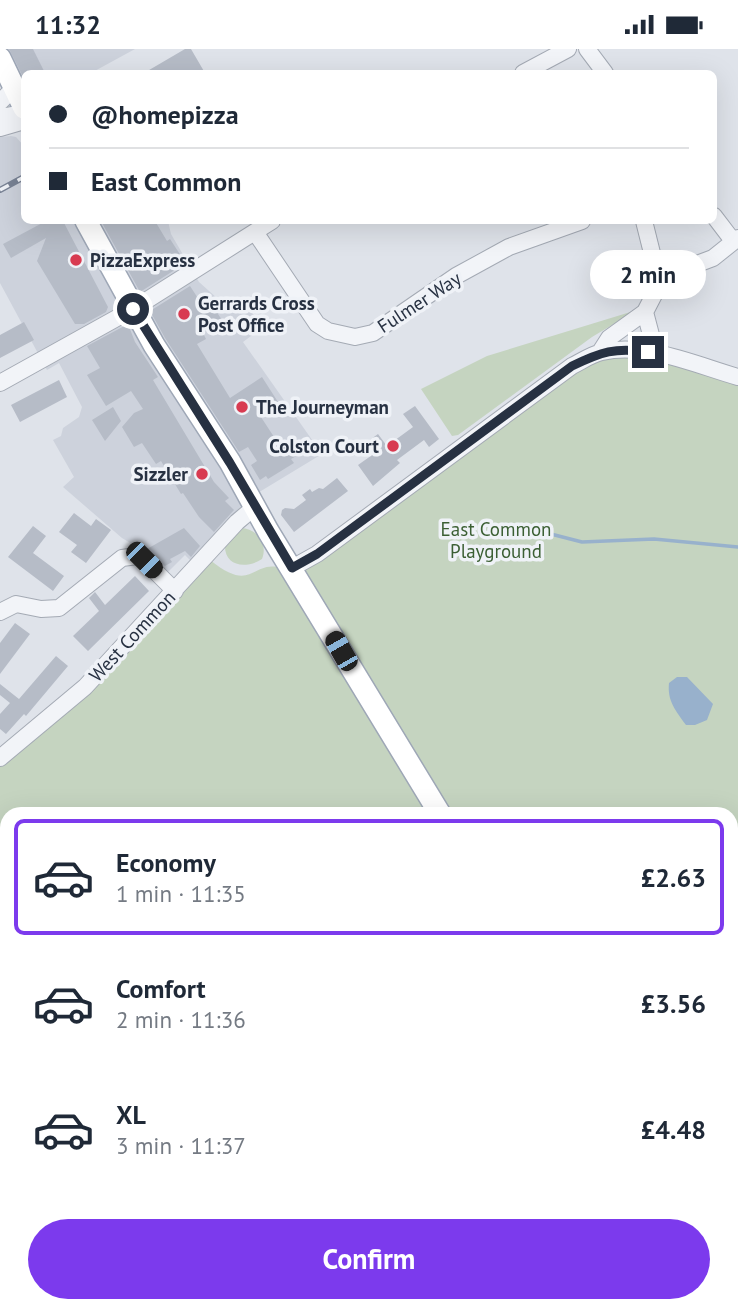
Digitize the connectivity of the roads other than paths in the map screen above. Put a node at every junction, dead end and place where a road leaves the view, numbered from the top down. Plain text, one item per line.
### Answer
1 (568, 49) edge
2 (587, 49) edge
3 (0, 58) edge
4 (529, 70) edge
5 (603, 70) edge
6 (7, 94) edge
7 (21, 107) edge
8 (21, 111) edge
9 (0, 117) edge
10 (21, 122) edge
11 (0, 128) edge
12 (717, 219) edge
13 (88, 224) edge
14 (267, 224) edge
15 (574, 224) edge
16 (645, 224) edge
17 (255, 232) junction
18 (735, 240) edge
19 (656, 269) junction
20 (133, 309) junction
21 (645, 312) junction
22 (600, 352) junction
23 (656, 354) junction
24 (738, 377) edge
25 (0, 383) edge
26 (256, 506) junction
27 (292, 568) junction
28 (175, 591) junction
29 (0, 612) edge
30 (0, 758) edge
31 (436, 807) edge

1 - 4 street
2 - 5 street
3 - 6 main road
6 - 7 main road
8 - 9 street
10 - 11 street
12 - 18 street
13 - 20 main road
14 - 17 street
15 - 17 street, Fulmer Way
16 - 19 street
17 - 20 street
18 - 19 street
19 - 21 street
20 - 25 street
20 - 26 main road
21 - 22 street
21 - 23 street
22 - 23 street
22 - 27 street
23 - 24 street
26 - 27 main road
26 - 28 street, West Common
27 - 31 main road
28 - 29 street
28 - 30 street, West Common

